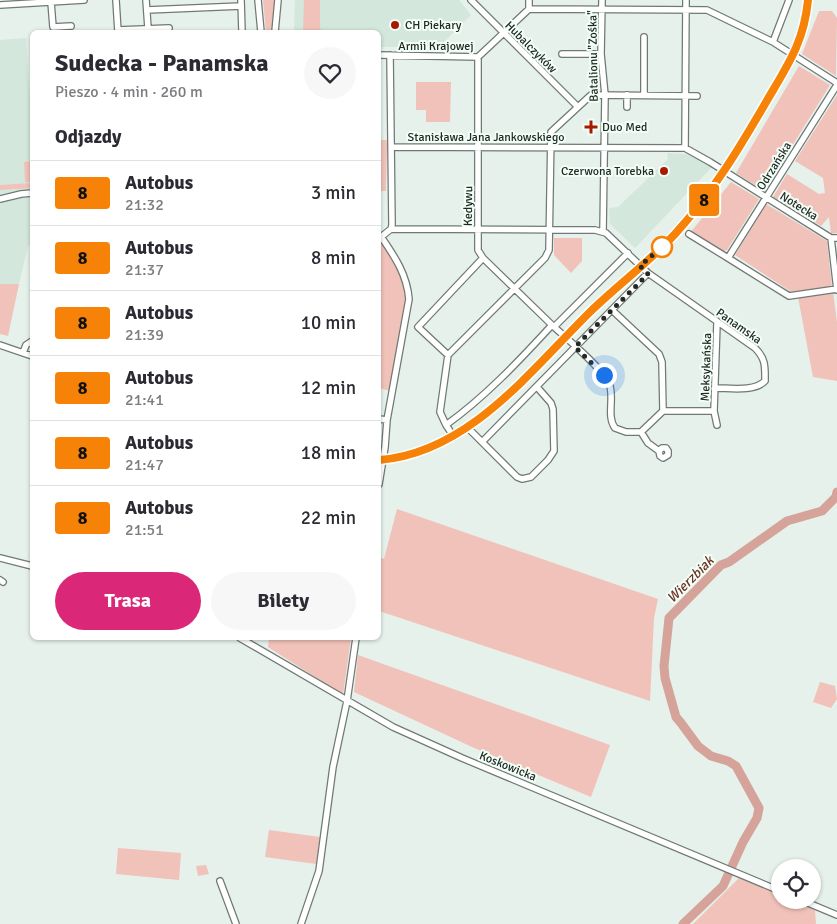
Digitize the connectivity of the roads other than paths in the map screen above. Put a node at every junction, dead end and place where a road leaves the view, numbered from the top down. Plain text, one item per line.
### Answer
1 (84, 0) edge
2 (116, 0) edge
3 (146, 0) edge
4 (258, 0) edge
5 (278, 0) edge
6 (471, 0) edge
7 (529, 0) edge
8 (602, 0) edge
9 (686, 0) edge
10 (789, 0) edge
11 (808, 0) edge
12 (13, 2) edge
13 (51, 2) junction
14 (241, 3) edge
15 (0, 6) edge
16 (529, 9) junction
17 (602, 9) junction
18 (687, 9) junction
19 (147, 10) junction
20 (71, 26) dead end
21 (148, 28) junction
22 (169, 28) dead end
23 (118, 30) edge
24 (128, 30) edge
25 (242, 30) edge
26 (261, 30) edge
27 (275, 30) edge
28 (503, 33) junction
29 (644, 37) dead end
30 (773, 42) junction
31 (562, 54) dead end
32 (601, 54) junction
33 (390, 55) junction
34 (793, 55) junction
35 (381, 56) edge
36 (478, 57) junction
37 (837, 84) edge
38 (604, 95) junction
39 (627, 95) junction
40 (644, 95) junction
41 (685, 96) junction
42 (698, 96) dead end
43 (577, 106) junction
44 (627, 107) dead end
45 (391, 147) junction
46 (479, 147) junction
47 (550, 148) junction
48 (604, 148) junction
49 (685, 148) junction
50 (725, 172) junction
51 (30, 193) edge
52 (766, 198) junction
53 (0, 199) edge
54 (391, 229) junction
55 (477, 230) junction
56 (549, 231) junction
57 (603, 232) junction
58 (689, 234) dead end
59 (381, 235) edge
60 (381, 237) edge
61 (834, 238) edge
62 (628, 253) junction
63 (483, 258) junction
64 (728, 258) junction
65 (640, 266) junction
66 (648, 274) junction
67 (514, 288) junction
68 (837, 290) edge
69 (612, 310) junction
70 (717, 323) junction
71 (405, 325) junction
72 (553, 326) junction
73 (418, 327) junction
74 (565, 338) junction
75 (30, 342) edge
76 (0, 345) edge
77 (575, 347) junction
78 (23, 353) junction
79 (30, 355) edge
80 (448, 356) junction
81 (537, 387) junction
82 (715, 388) junction
83 (663, 411) junction
84 (714, 411) junction
85 (381, 419) edge
86 (387, 420) junction
87 (446, 425) junction
88 (717, 425) dead end
89 (468, 428) junction
90 (641, 432) junction
91 (454, 437) junction
92 (482, 442) junction
93 (659, 450) dead end
94 (381, 459) edge
95 (0, 558) edge
96 (30, 566) edge
97 (243, 640) edge
98 (356, 640) edge
99 (347, 701) junction
100 (220, 881) dead end
101 (771, 887) edge
102 (821, 908) edge
103 (837, 915) edge
104 (236, 924) edge
105 (301, 924) edge

1 - 13 street
2 - 23 street
3 - 19 street
4 - 26 street
5 - 27 street
6 - 28 street, Hubalczyków
7 - 16 street
8 - 17 street, Batalionu "Zośka"
9 - 18 street
10 - 30 street
11 - 34 street
12 - 13 street
12 - 15 street
13 - 20 street
14 - 19 street
14 - 25 street
16 - 17 street
16 - 28 street, Armii Krajowej
17 - 18 street
17 - 32 street, Batalionu "Zośka"
18 - 30 street
18 - 41 street
19 - 21 street
21 - 22 street
21 - 24 street
28 - 36 street, Armii Krajowej
28 - 43 street, Hubalczyków
29 - 40 street
30 - 34 street
31 - 32 street
32 - 38 street, Batalionu "Zośka"
33 - 35 street, Armii Krajowej
33 - 36 street, Armii Krajowej
33 - 45 street
34 - 37 street
34 - 50 street
36 - 46 street, Kedywu
37 - 52 street, Odrzańska
38 - 39 street
38 - 43 street
38 - 48 street, Batalionu "Zośka"
39 - 40 street
39 - 44 street
40 - 41 street
41 - 42 street
41 - 49 street
43 - 47 street
45 - 46 street, Stanisława Jana Jankowskiego
45 - 54 street
46 - 47 street, Stanisława Jana Jankowskiego
46 - 55 street, Kedywu
47 - 48 street, Stanisława Jana Jankowskiego
47 - 56 street
48 - 49 street, Stanisława Jana Jankowskiego
48 - 57 street, Batalionu "Zośka"
49 - 50 street
50 - 52 street, Notecka
50 - 65 street
51 - 53 street
52 - 61 street, Notecka
52 - 64 street, Odrzańska
54 - 55 street
54 - 59 street
55 - 56 street
55 - 63 street, Kedywu
56 - 57 street
56 - 67 street
57 - 62 street, Panamska
58 - 64 street
60 - 71 street
61 - 68 street
62 - 65 street, Panamska
62 - 72 street
63 - 67 street
63 - 73 street
64 - 68 street
65 - 66 street, Panamska
65 - 74 street
66 - 69 street
66 - 70 street, Panamska
67 - 72 street
67 - 80 street
69 - 77 street
69 - 83 street
70 - 82 street, Meksykańska
70 - 82 street, Panamska
71 - 73 street
71 - 86 street
72 - 74 street
72 - 87 street
73 - 80 street
74 - 77 street
74 - 89 street
75 - 78 street
76 - 78 street
77 - 81 street
77 - 90 street
78 - 79 street
80 - 87 street
81 - 92 street
81 - 92 street
82 - 84 street, Meksykańska
83 - 84 street, Meksykańska
83 - 90 street
84 - 88 street, Meksykańska
85 - 86 street
86 - 94 street
87 - 91 street
89 - 91 street
89 - 92 street
90 - 93 street
91 - 94 street
95 - 96 street
97 - 99 street, Koskowicka
98 - 99 street
99 - 101 street, Koskowicka
99 - 105 street
100 - 104 street
102 - 103 street

